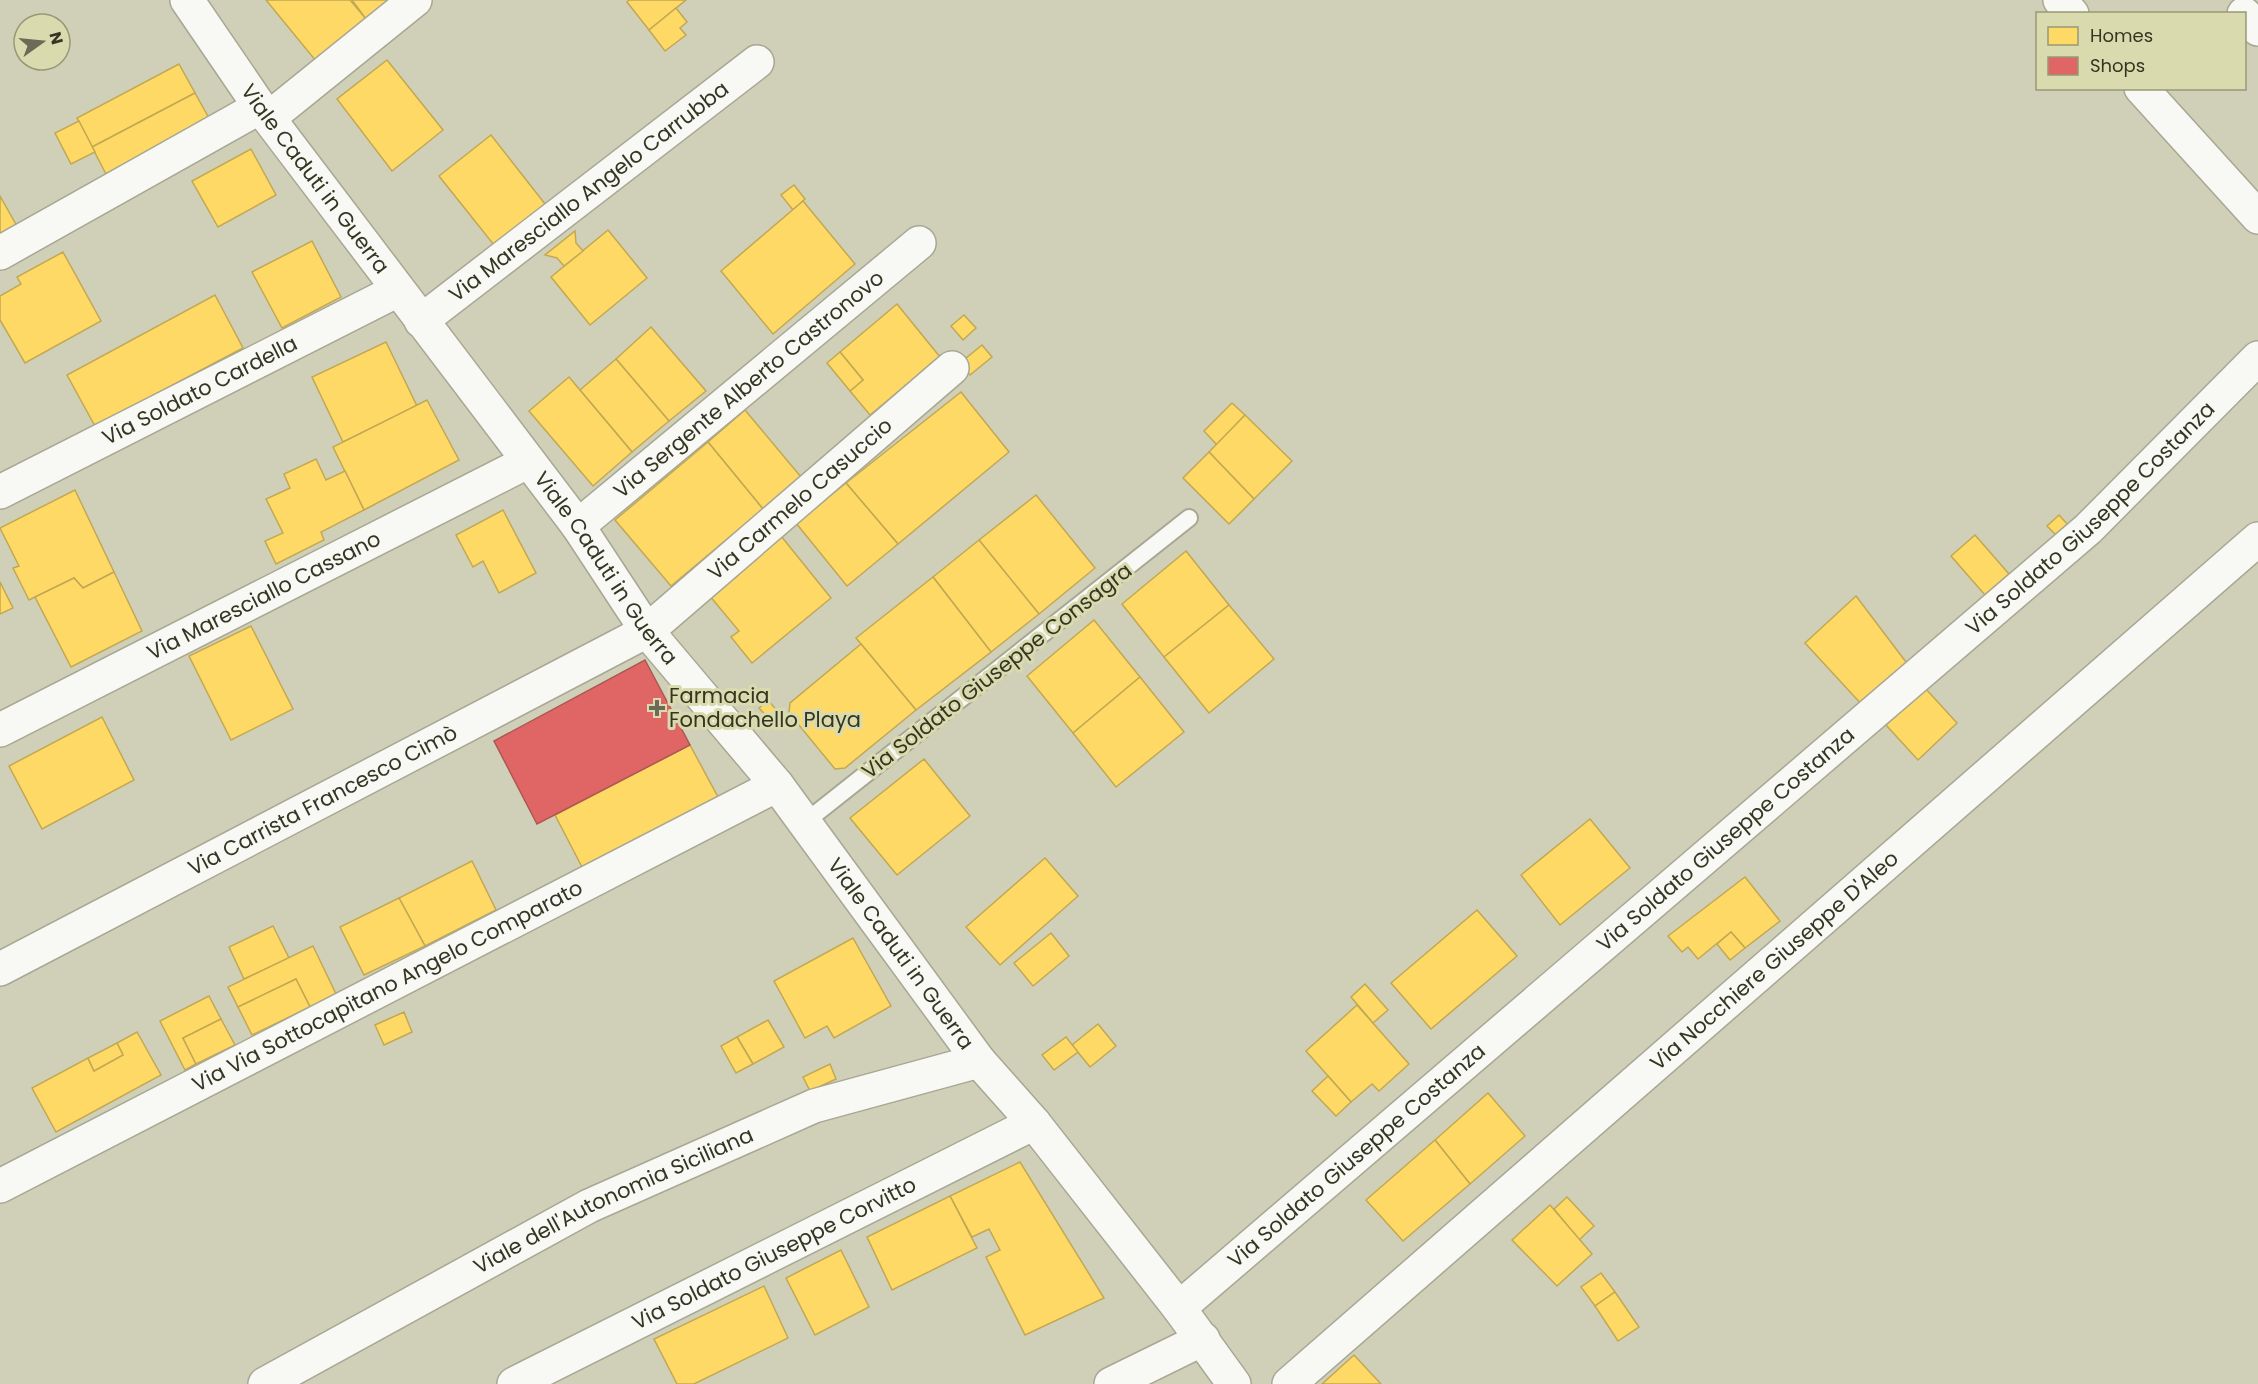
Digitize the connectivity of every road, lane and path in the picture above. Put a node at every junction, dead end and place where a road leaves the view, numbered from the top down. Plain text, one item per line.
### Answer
1 (187, 0) edge
2 (415, 0) edge
3 (2060, 0) edge
4 (2232, 0) edge
5 (2070, 12) edge
6 (2242, 12) edge
7 (2246, 16) edge
8 (2258, 28) edge
9 (757, 62) dead end
10 (2143, 90) edge
11 (265, 112) junction
12 (2258, 217) edge
13 (919, 243) dead end
14 (0, 253) edge
15 (398, 290) junction
16 (421, 321) junction
17 (2258, 358) edge
18 (952, 368) dead end
19 (527, 462) junction
20 (0, 492) edge
21 (1190, 518) dead end
22 (578, 526) junction
23 (2258, 539) edge
24 (647, 630) junction
25 (0, 730) edge
26 (777, 785) junction
27 (804, 823) junction
28 (0, 969) edge
29 (979, 1061) junction
30 (1034, 1123) junction
31 (0, 1186) edge
32 (1179, 1308) junction
33 (1203, 1339) junction
34 (265, 1384) edge
35 (514, 1384) edge
36 (1111, 1384) edge
37 (1234, 1384) edge
38 (1289, 1384) edge

1 - 11 street, Viale Caduti in Guerra
2 - 11 street
3 - 5 street
4 - 6 street
7 - 8 street
9 - 16 street, Via Maresciallo Angelo Carrubba
10 - 12 street
11 - 14 street
11 - 15 street, Viale Caduti in Guerra
13 - 22 street, Via Sergente Alberto Castronovo
15 - 16 street, Viale Caduti in Guerra
15 - 20 street, Via Soldato Cardella
16 - 19 street, Viale Caduti in Guerra
17 - 32 street, Via Soldato Giuseppe Costanza
18 - 24 street, Via Carmelo Casuccio
19 - 22 street, Viale Caduti in Guerra
19 - 25 street, Via Maresciallo Cassano
21 - 27 lane, Via Soldato Giuseppe Consagra
22 - 24 street, Viale Caduti in Guerra
23 - 38 street, Via Nocchiere Giuseppe D'Aleo
24 - 26 street, Viale Caduti in Guerra
24 - 28 street, Via Carrista Francesco Cimò
26 - 27 street, Viale Caduti in Guerra
26 - 31 street, Via Via Sottocapitano Angelo Comparato
27 - 29 street, Viale Caduti in Guerra
29 - 30 street, Viale Caduti in Guerra
29 - 34 street, Viale dell'Autonomia Siciliana
30 - 32 street, Viale Caduti in Guerra
30 - 35 street, Via Soldato Giuseppe Corvitto
32 - 33 street, Viale Caduti in Guerra
33 - 36 street
33 - 37 street, Viale Caduti in Guerra

